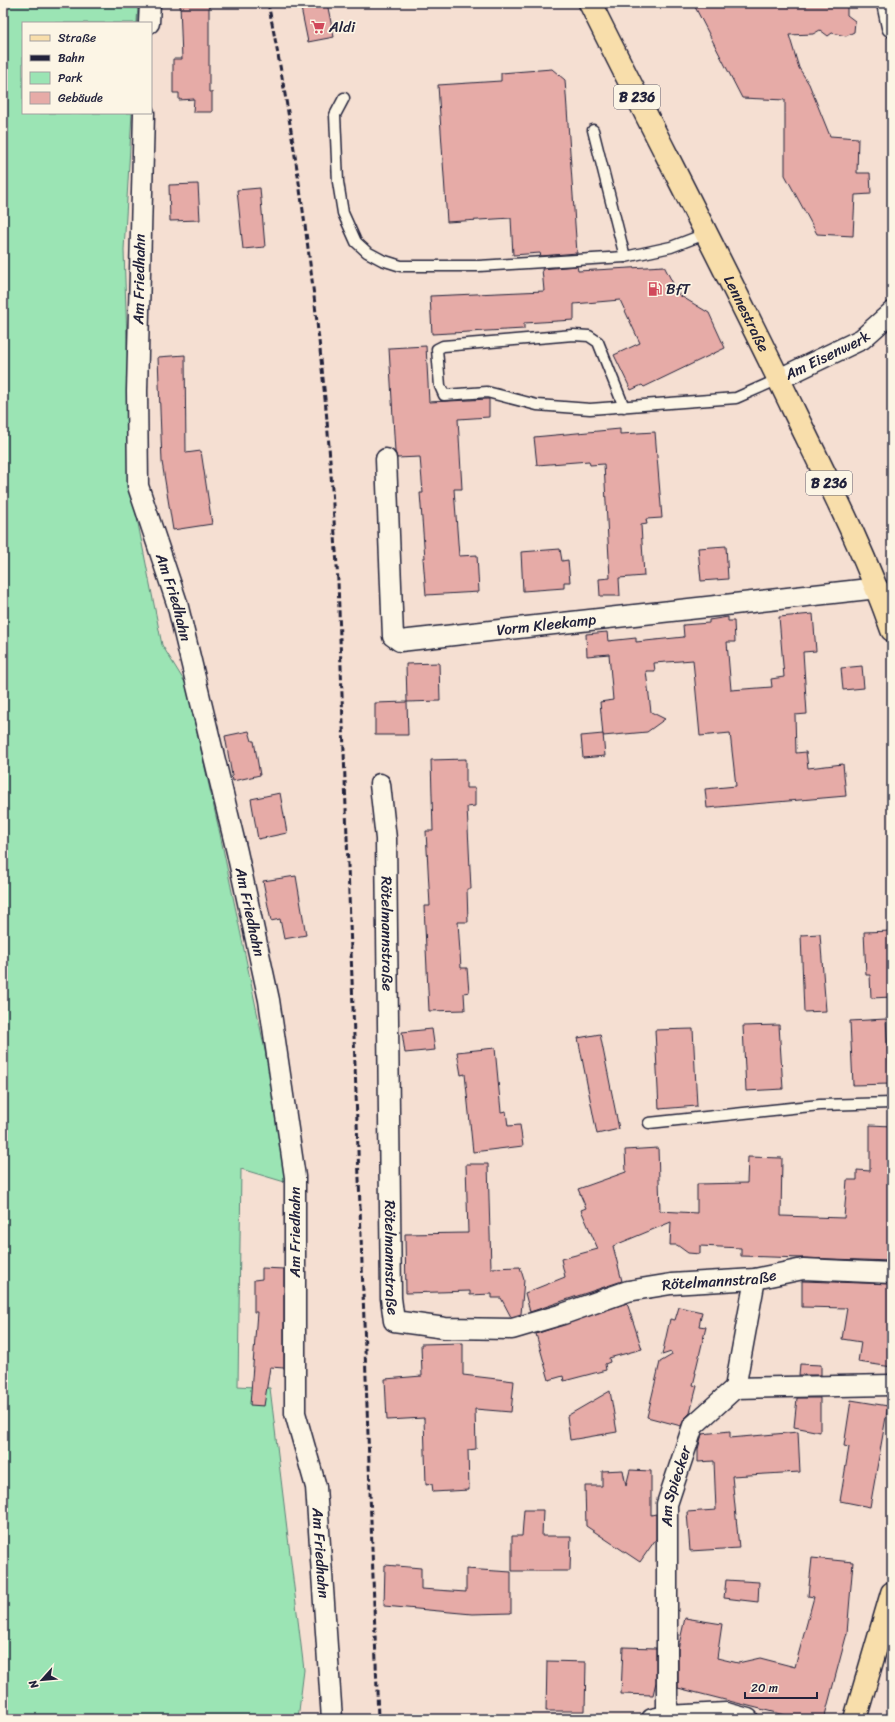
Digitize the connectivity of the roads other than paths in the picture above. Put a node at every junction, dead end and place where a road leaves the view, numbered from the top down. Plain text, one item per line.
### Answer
1 (150, 3) edge
2 (590, 3) edge
3 (887, 3) edge
4 (149, 22) edge
5 (892, 27) edge
6 (344, 98) dead end
7 (144, 114) edge
8 (593, 130) dead end
9 (705, 234) junction
10 (626, 257) junction
11 (892, 312) edge
12 (779, 379) junction
13 (624, 407) junction
14 (386, 459) dead end
15 (878, 588) junction
16 (892, 630) edge
17 (380, 784) dead end
18 (892, 1103) edge
19 (649, 1122) dead end
20 (892, 1273) edge
21 (756, 1279) junction
22 (892, 1385) edge
23 (735, 1388) junction
24 (892, 1593) edge
25 (659, 1717) edge
26 (332, 1719) edge
27 (748, 1719) edge
28 (855, 1719) edge

1 - 4 street
2 - 9 main road, Lennestraße / B 236
3 - 5 street
6 - 10 lane
7 - 26 street, Am Friedhahn
8 - 10 lane
9 - 10 lane
9 - 12 main road, Lennestraße / B 236
11 - 12 street, Am Eisenwerk
12 - 13 lane
12 - 15 main road, Lennestraße / B 236
13 - 13 lane
14 - 15 street, Vorm Kleekamp
15 - 16 main road, Lennestraße / B 236
17 - 21 street, Rötelmannstraße
18 - 19 lane
20 - 21 street, Rötelmannstraße
21 - 23 street
22 - 23 street
23 - 25 street, Am Spiecker
24 - 28 main road
25 - 27 street

